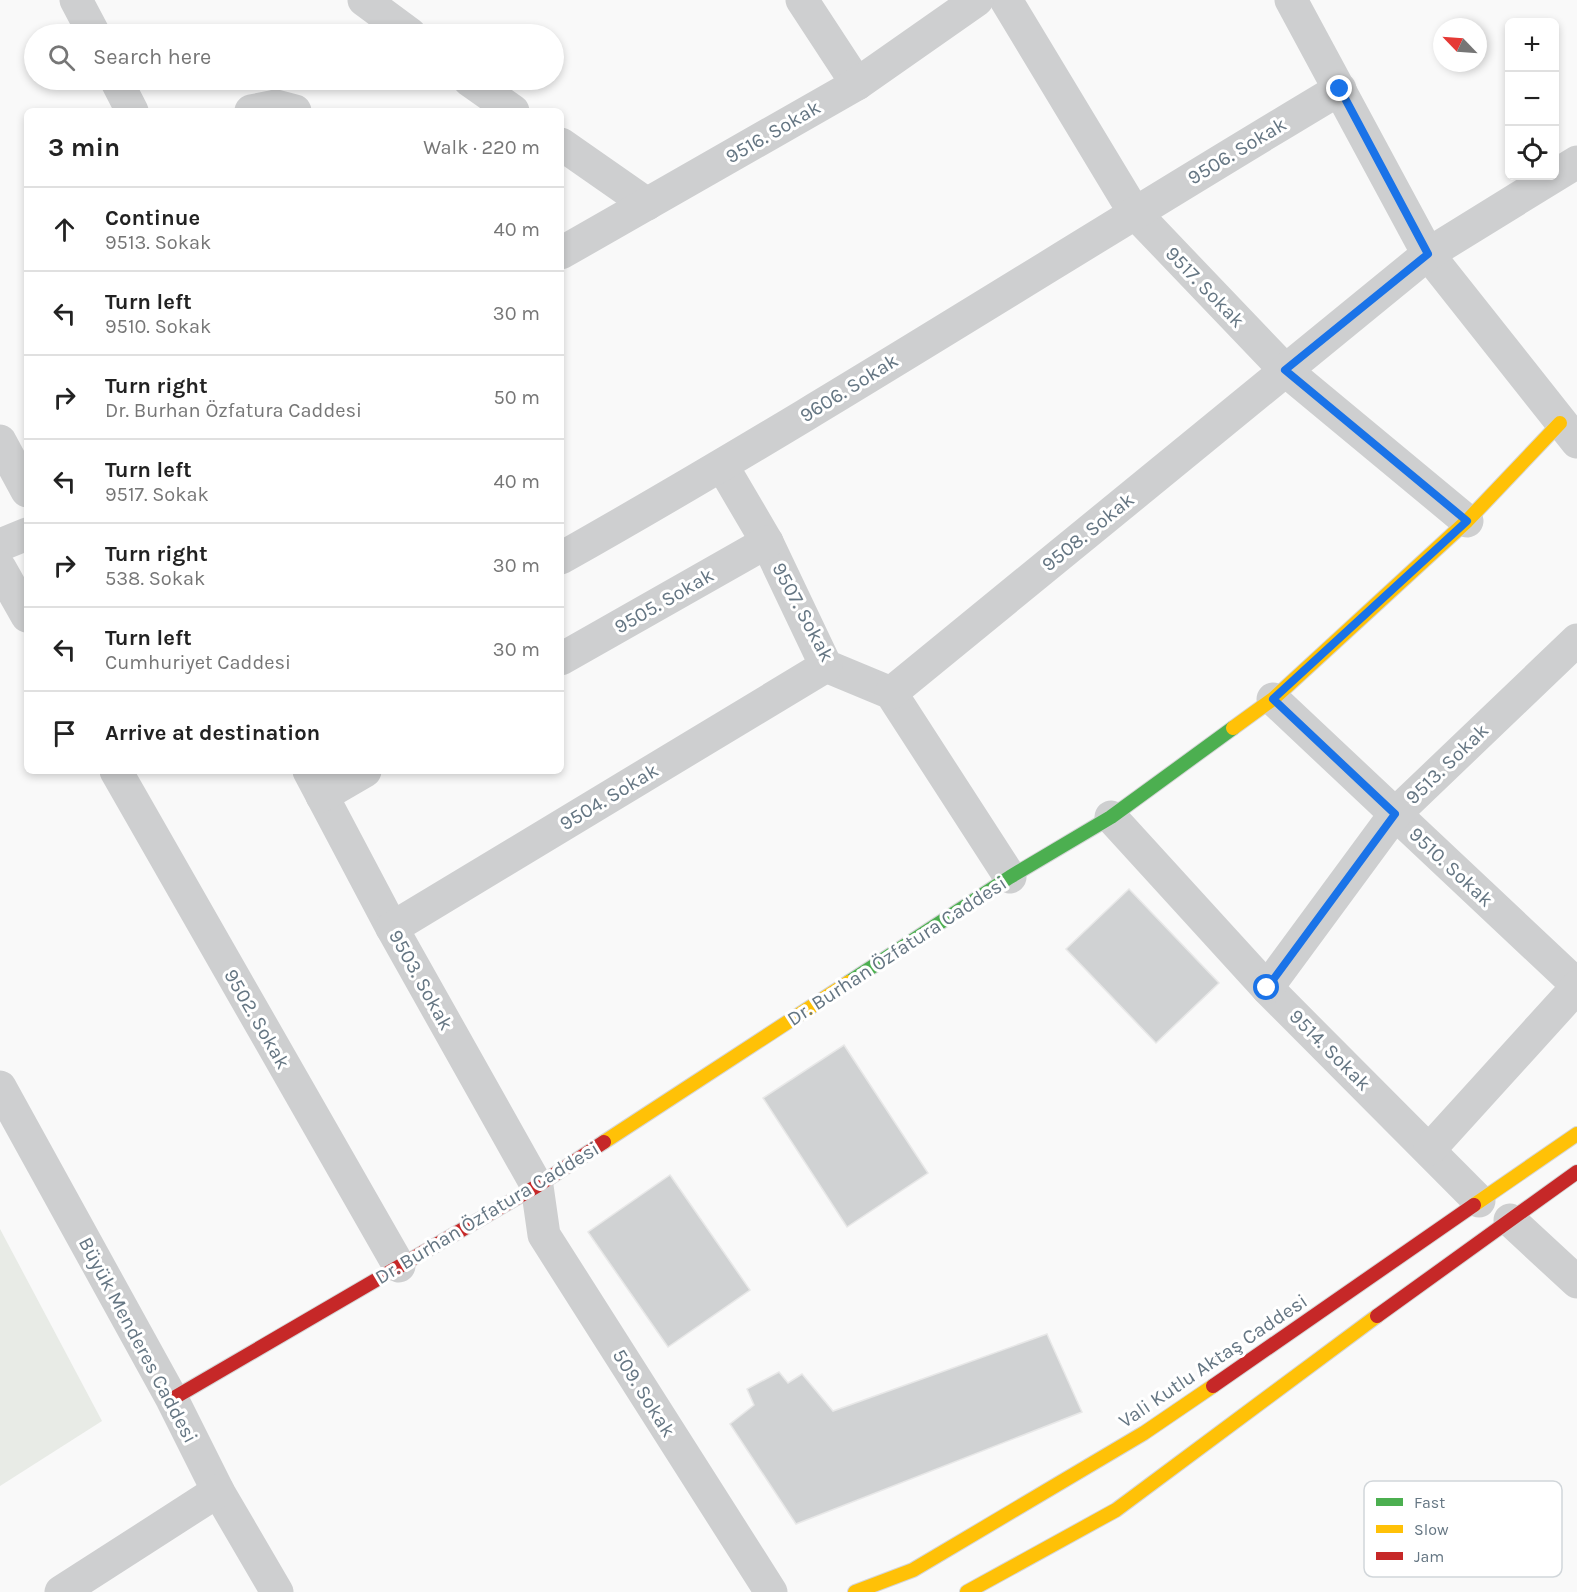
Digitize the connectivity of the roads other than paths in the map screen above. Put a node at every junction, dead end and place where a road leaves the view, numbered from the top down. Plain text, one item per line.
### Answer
1 (76, 0) edge
2 (364, 0) edge
3 (802, 0) edge
4 (977, 0) edge
5 (1006, 0) edge
6 (1291, 0) edge
7 (89, 24) edge
8 (396, 24) edge
9 (858, 84) junction
10 (1340, 89) junction
11 (121, 90) edge
12 (483, 90) edge
13 (130, 108) edge
14 (266, 108) edge
15 (284, 108) edge
16 (509, 108) edge
17 (564, 146) edge
18 (1577, 162) edge
19 (647, 204) junction
20 (1134, 212) junction
21 (564, 251) edge
22 (1428, 254) junction
23 (1285, 370) junction
24 (1568, 432) edge
25 (0, 441) edge
26 (723, 467) junction
27 (24, 485) edge
28 (1467, 521) junction
29 (24, 535) edge
30 (767, 542) junction
31 (0, 545) edge
32 (564, 556) edge
33 (0, 568) edge
34 (24, 611) edge
35 (1577, 640) edge
36 (564, 657) edge
37 (826, 666) junction
38 (891, 693) junction
39 (1273, 699) junction
40 (118, 774) edge
41 (353, 774) edge
42 (316, 783) edge
43 (1395, 814) junction
44 (1111, 816) junction
45 (1010, 877) junction
46 (392, 928) junction
47 (1577, 986) edge
48 (1267, 988) junction
49 (0, 1087) edge
50 (1577, 1134) edge
51 (1430, 1149) junction
52 (1577, 1172) edge
53 (537, 1186) junction
54 (1479, 1201) junction
55 (1510, 1220) junction
56 (399, 1266) junction
57 (1577, 1282) edge
58 (172, 1398) junction
59 (218, 1491) junction
60 (61, 1592) edge
61 (277, 1592) edge
62 (771, 1592) edge
63 (855, 1592) edge
64 (967, 1592) edge

1 - 7 street
2 - 8 street
3 - 9 street
4 - 9 street, 9516. Sokak
5 - 20 street, 9517. Sokak
6 - 10 street
9 - 19 street, 9516. Sokak
10 - 20 street, 9506. Sokak
10 - 22 street
11 - 13 street
12 - 16 street
14 - 15 street
17 - 19 street
18 - 22 street, 9508. Sokak
19 - 21 street, 9516. Sokak
20 - 23 street, 9517. Sokak
20 - 26 street, 9606. Sokak
22 - 23 street, 9508. Sokak
22 - 24 street
23 - 28 street, 9517. Sokak
23 - 38 street, 9508. Sokak
24 - 28 street, Dr. Burhan Özfatura Caddesi
25 - 27 street
26 - 30 street, 9507. Sokak
26 - 32 street, 9606. Sokak
28 - 39 street, Dr. Burhan Özfatura Caddesi
29 - 31 street
30 - 36 street, 9505. Sokak
30 - 37 street, 9507. Sokak
33 - 34 street
35 - 43 street, 9513. Sokak
37 - 38 street, 9507. Sokak
37 - 46 street, 9504. Sokak
38 - 45 street
39 - 43 street, 9510. Sokak
39 - 44 street, Dr. Burhan Özfatura Caddesi
40 - 56 street, 9502. Sokak
41 - 42 street
42 - 46 street, 9503. Sokak
43 - 47 street, 9510. Sokak
43 - 48 street, 9513. Sokak
44 - 45 street, Dr. Burhan Özfatura Caddesi
44 - 48 street, 9514. Sokak
45 - 53 street, Dr. Burhan Özfatura Caddesi
46 - 53 street, 9503. Sokak
47 - 51 street
48 - 51 street, 9514. Sokak
49 - 58 street, Büyük Menderes Caddesi
50 - 54 street, Vali Kutlu Aktaş Caddesi
51 - 54 street, 9514. Sokak
52 - 55 street
53 - 56 street, Dr. Burhan Özfatura Caddesi
53 - 62 street, 509. Sokak
54 - 63 street, Vali Kutlu Aktaş Caddesi
55 - 57 street
55 - 64 street
56 - 58 street, Dr. Burhan Özfatura Caddesi
58 - 59 street, Büyük Menderes Caddesi
59 - 60 street
59 - 61 street, Büyük Menderes Caddesi

